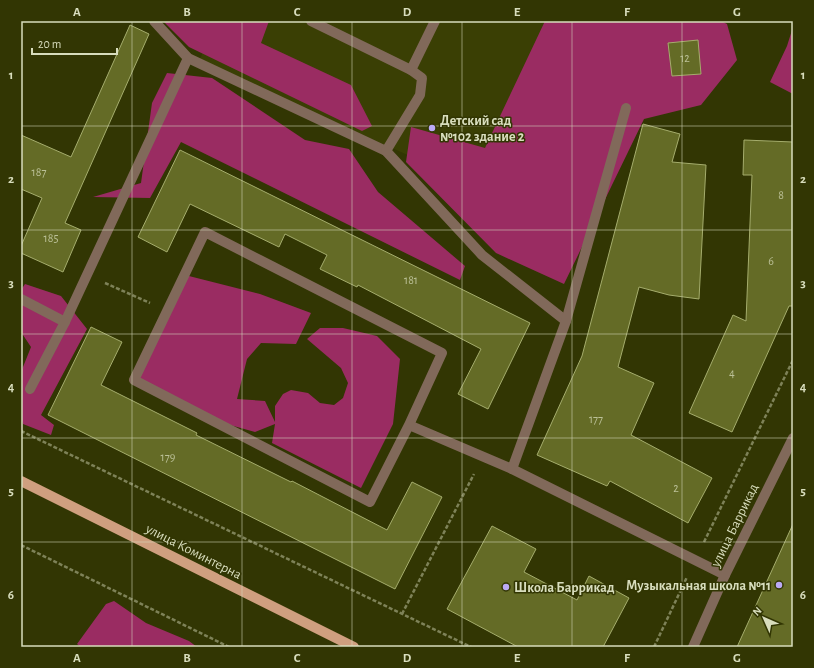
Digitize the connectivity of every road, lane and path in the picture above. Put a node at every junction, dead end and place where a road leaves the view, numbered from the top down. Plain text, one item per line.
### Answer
1 (154, 21) edge
2 (311, 21) edge
3 (435, 21) edge
4 (188, 58) junction
5 (411, 70) junction
6 (626, 108) dead end
7 (386, 151) junction
8 (87, 274) junction
9 (21, 299) edge
10 (166, 311) junction
11 (566, 321) junction
12 (65, 322) junction
13 (793, 360) edge
14 (30, 389) dead end
15 (408, 425) junction
16 (21, 431) edge
17 (793, 438) edge
18 (483, 456) junction
19 (788, 458) edge
20 (512, 469) junction
21 (21, 481) edge
22 (21, 545) edge
23 (695, 560) junction
24 (725, 575) junction
25 (402, 614) junction
26 (229, 647) edge
27 (354, 647) edge
28 (471, 647) edge
29 (654, 647) edge
30 (692, 647) edge

1 - 4 street
2 - 5 street
3 - 5 street
4 - 7 street
4 - 8 street
5 - 7 street
6 - 11 street
7 - 11 street
8 - 10 path
8 - 12 street
9 - 12 street
10 - 15 street
10 - 15 street
11 - 20 street
12 - 14 street
13 - 23 path
15 - 18 street
16 - 25 path
17 - 19 street, улица Баррикад
18 - 20 street
18 - 25 path
19 - 24 street, улица Баррикад
20 - 23 street
21 - 27 main road, улица Коминтерна
22 - 26 path
23 - 24 street
23 - 29 path
24 - 30 street, улица Баррикад
25 - 28 path

